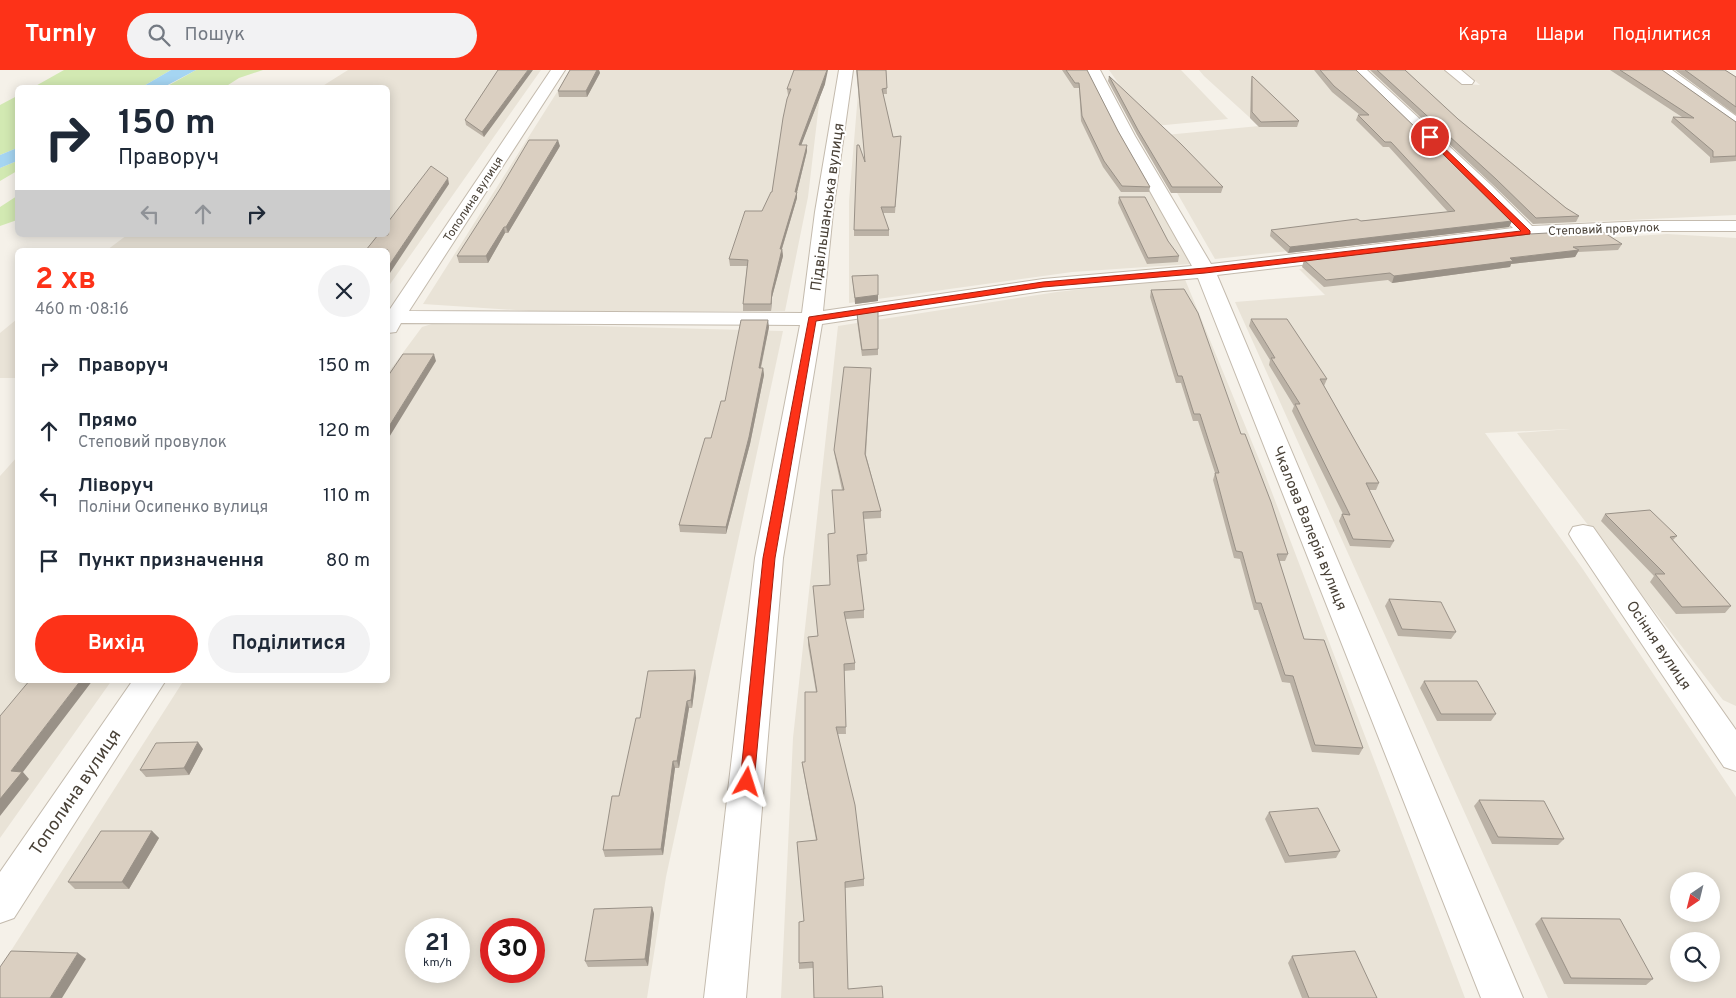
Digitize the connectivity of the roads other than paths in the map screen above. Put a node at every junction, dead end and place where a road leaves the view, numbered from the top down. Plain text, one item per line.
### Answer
1 (558, 70) edge
2 (846, 70) edge
3 (1092, 70) edge
4 (1359, 70) edge
5 (1452, 70) edge
6 (1663, 70) edge
7 (1467, 81) dead end
8 (1736, 123) edge
9 (1736, 226) edge
10 (1527, 232) junction
11 (1205, 270) junction
12 (812, 319) junction
13 (391, 322) edge
14 (1582, 534) dead end
15 (148, 683) edge
16 (1731, 743) edge
17 (0, 905) edge
18 (725, 998) edge
19 (1502, 998) edge

1 - 13 street, Тополина вулиця
2 - 12 street, Підвільшанська вулиця
3 - 11 street, Чкалова Валерія вулиця
4 - 10 street
5 - 7 street
6 - 8 street
9 - 10 street, Степовий провулок
10 - 11 street, Степовий провулок
11 - 12 street, Степовий провулок
11 - 19 street, Чкалова Валерія вулиця
12 - 13 street, Степовий провулок
12 - 18 street, Підвільшанська вулиця
14 - 16 street, Осіння вулиця
15 - 17 street, Тополина вулиця

